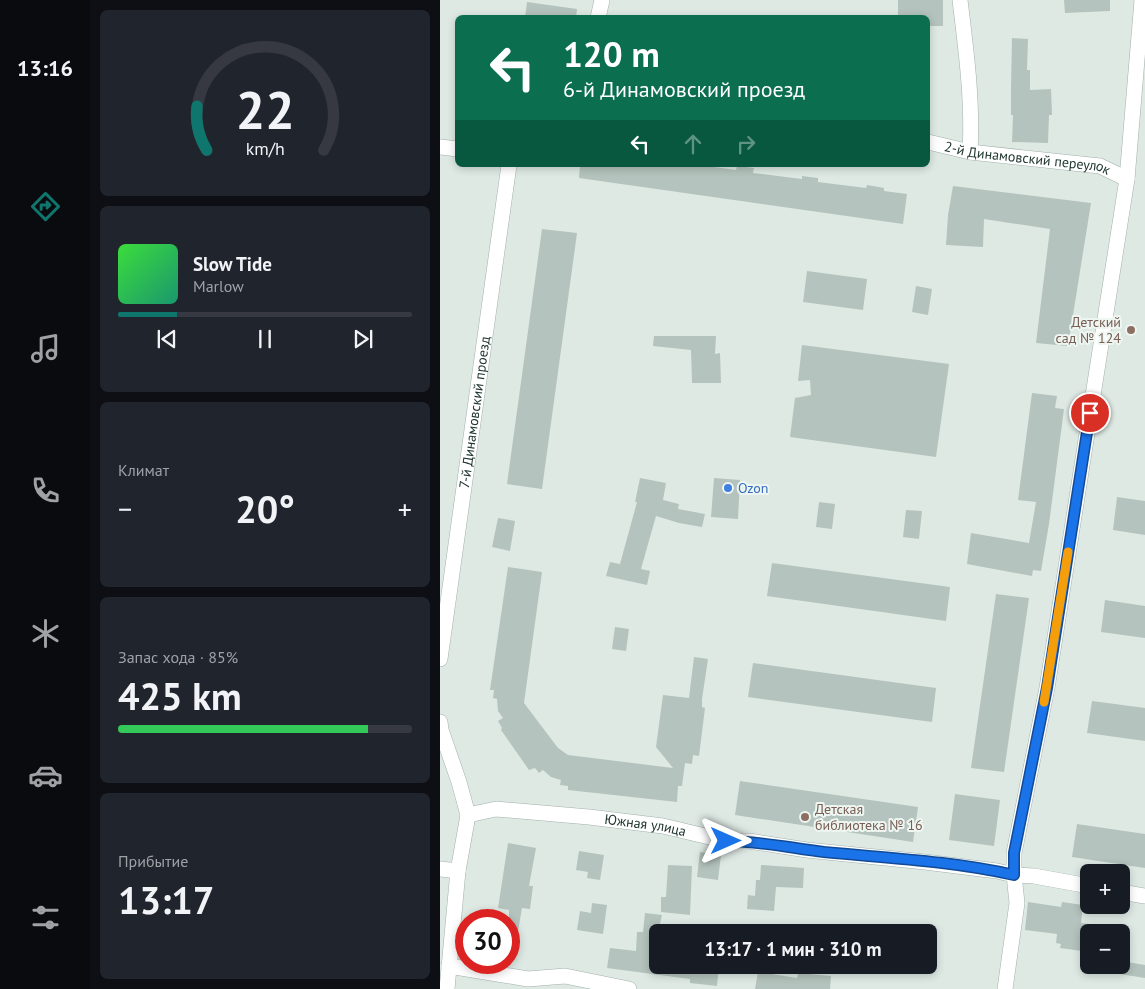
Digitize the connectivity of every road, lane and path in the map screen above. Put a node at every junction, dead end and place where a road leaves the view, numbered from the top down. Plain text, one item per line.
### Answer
1 (602, 0) edge
2 (960, 0) edge
3 (1142, 0) edge
4 (599, 15) edge
5 (930, 142) edge
6 (440, 147) edge
7 (455, 149) edge
8 (970, 152) junction
9 (507, 167) edge
10 (1127, 179) junction
11 (440, 659) edge
12 (440, 722) edge
13 (468, 815) junction
14 (440, 869) edge
15 (458, 870) junction
16 (1014, 875) junction
17 (1080, 884) edge
18 (1130, 894) edge
19 (1145, 896) edge
20 (449, 966) junction
21 (447, 989) edge
22 (629, 989) edge
23 (1005, 989) edge

1 - 4 street
2 - 8 street
3 - 10 street
5 - 8 street, 2-й Динамовский переулок
6 - 7 street
8 - 10 street, 2-й Динамовский переулок
9 - 11 street, 7-й Динамовский проезд
10 - 16 street
12 - 13 street
13 - 15 street
13 - 16 street, Южная улица
14 - 15 street
15 - 20 street
16 - 17 street, Южная улица
16 - 23 street
18 - 19 street
20 - 21 street
20 - 22 street

